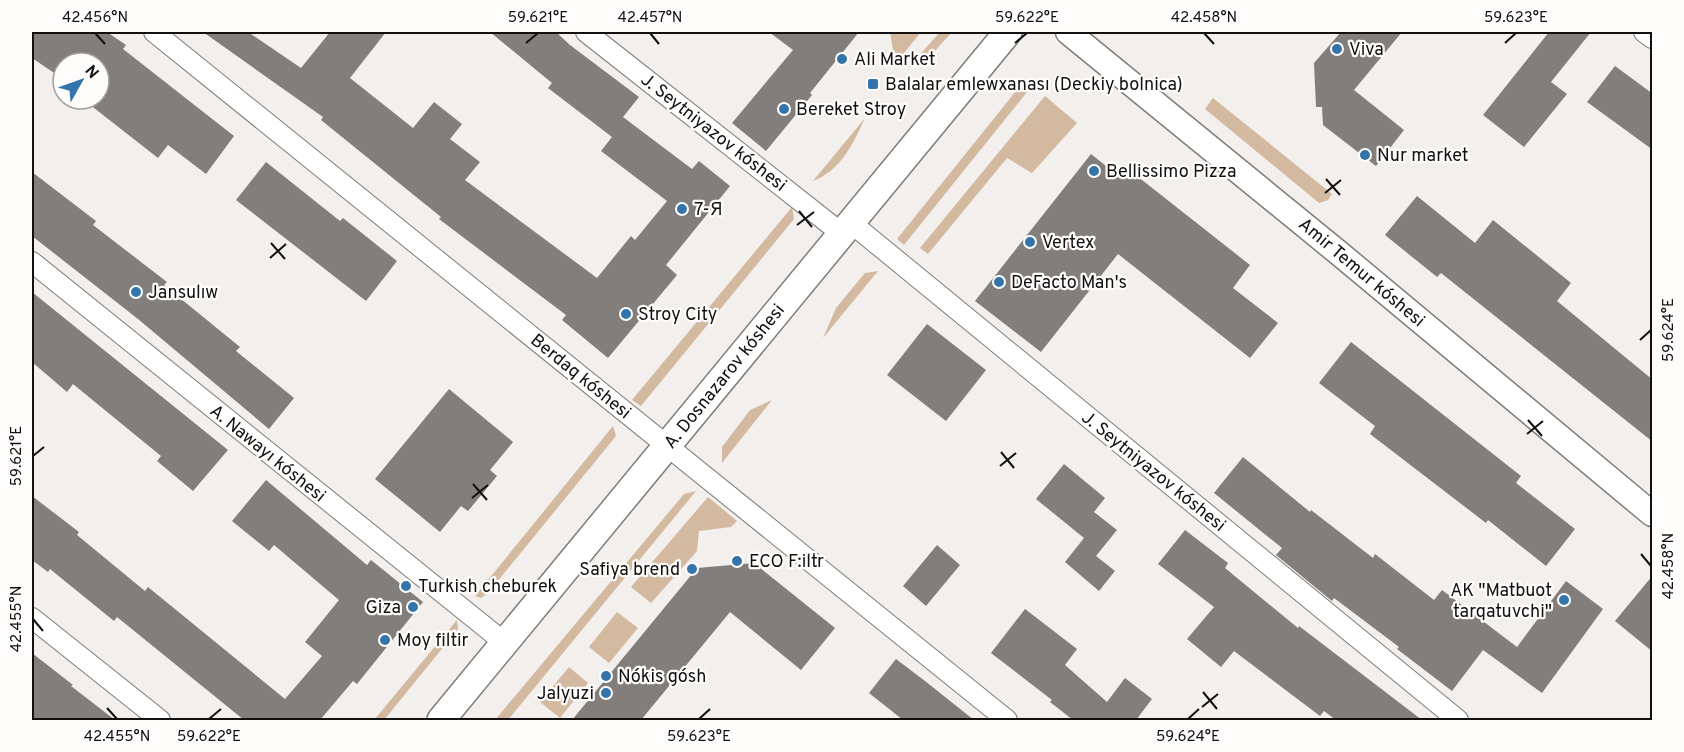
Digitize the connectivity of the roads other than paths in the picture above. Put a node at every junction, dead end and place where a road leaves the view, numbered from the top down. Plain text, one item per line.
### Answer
1 (154, 32) edge
2 (586, 32) edge
3 (1008, 32) edge
4 (1068, 32) edge
5 (1644, 32) edge
6 (1653, 38) edge
7 (846, 227) junction
8 (32, 262) edge
9 (668, 446) junction
10 (1653, 514) edge
11 (32, 618) edge
12 (505, 643) junction
13 (160, 720) edge
14 (441, 720) edge
15 (1007, 720) edge
16 (1458, 720) edge

1 - 9 street, Berdaq kóshesi
2 - 7 street, J. Seytniyazov kóshesi
3 - 7 main road, A. Dosnazarov kóshesi
4 - 10 street, Amir Temur kóshesi
5 - 6 street
7 - 9 main road, A. Dosnazarov kóshesi
7 - 16 street, J. Seytniyazov kóshesi
8 - 12 street, A. Nawayı kóshesi
9 - 12 main road, A. Dosnazarov kóshesi
9 - 15 street, Berdaq kóshesi
11 - 13 street
12 - 14 main road, A. Dosnazarov kóshesi

